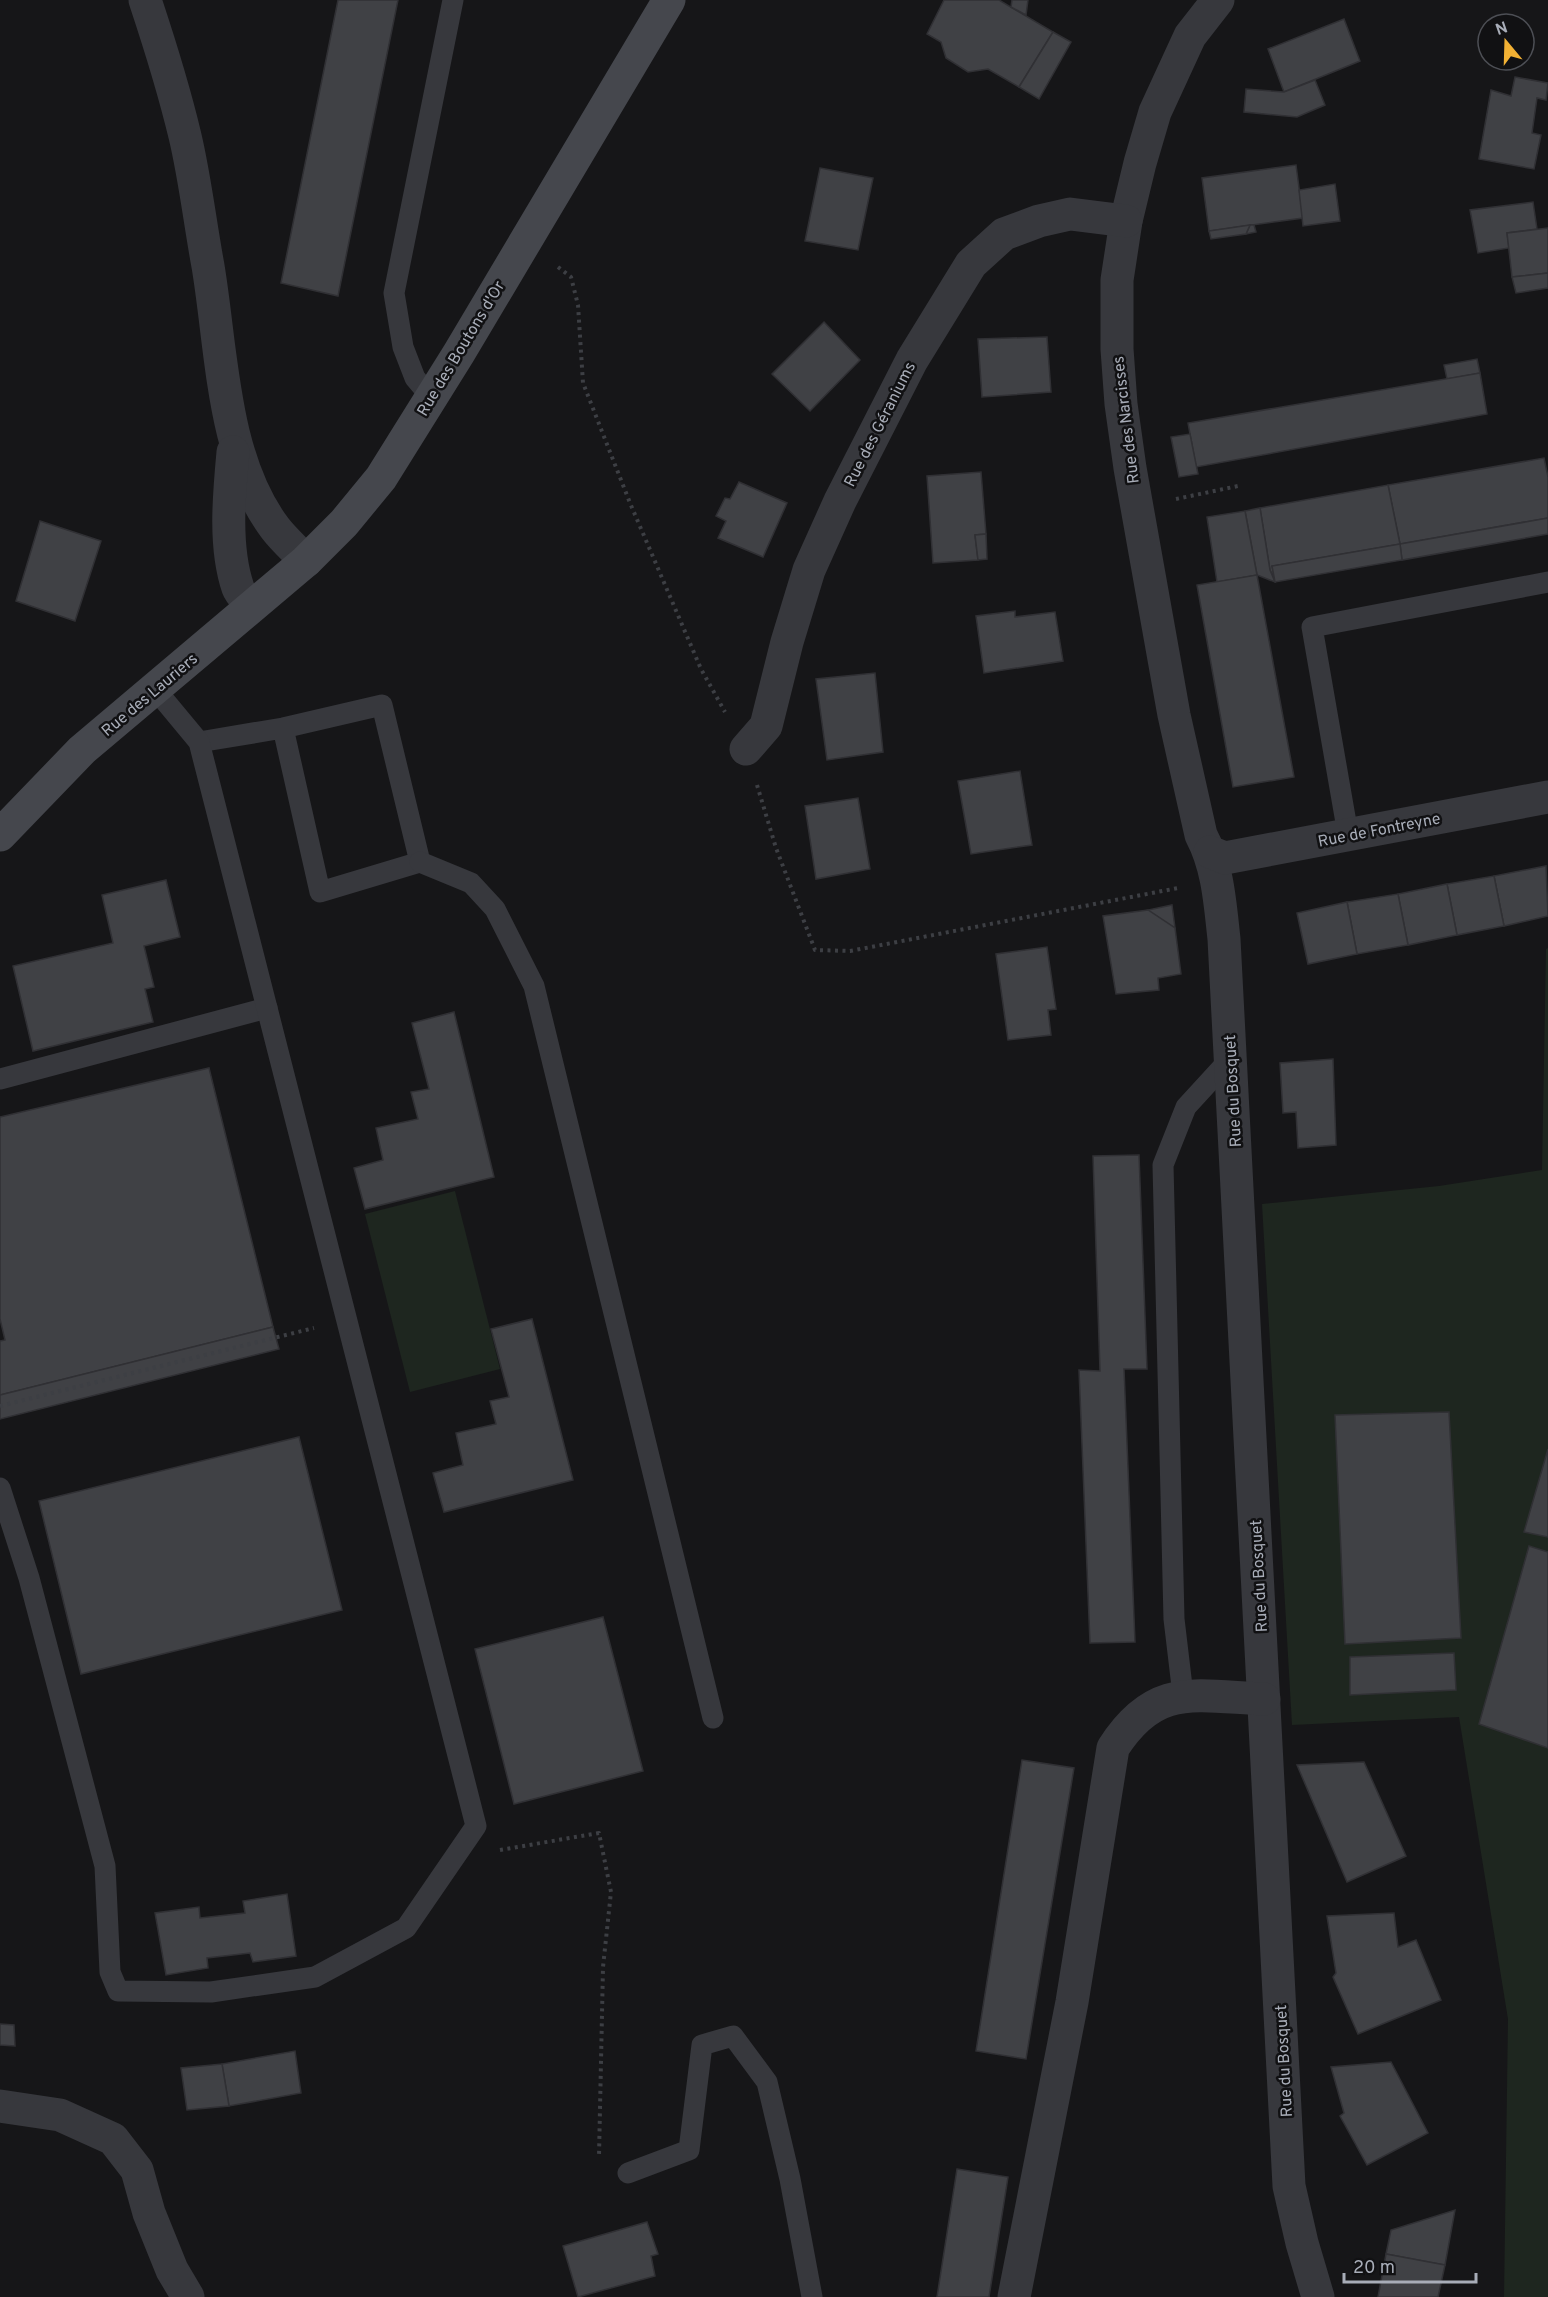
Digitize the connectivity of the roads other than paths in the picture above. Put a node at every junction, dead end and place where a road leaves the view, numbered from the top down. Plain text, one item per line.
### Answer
1 (145, 0) edge
2 (453, 0) edge
3 (669, 0) edge
4 (1218, 0) edge
5 (1126, 221) junction
6 (431, 397) junction
7 (234, 441) junction
8 (306, 561) junction
9 (1548, 582) edge
10 (252, 606) junction
11 (155, 689) junction
12 (284, 728) junction
13 (199, 742) junction
14 (746, 749) dead end
15 (1548, 797) edge
16 (0, 834) edge
17 (1348, 834) junction
18 (1210, 852) junction
19 (420, 862) junction
20 (267, 1008) junction
21 (1230, 1059) junction
22 (0, 1079) edge
23 (0, 1488) edge
24 (1183, 1695) junction
25 (1264, 1699) junction
26 (713, 1718) dead end
27 (0, 2106) edge
28 (628, 2173) road end
29 (188, 2297) edge
30 (812, 2297) edge
31 (1014, 2297) edge
32 (1318, 2297) edge

1 - 7 street
2 - 6 lane
3 - 6 main road, Rue des Boutons d'Or
4 - 5 street, Rue des Narcisses
5 - 14 street, Rue des Géraniums
5 - 18 street, Rue des Narcisses
6 - 8 main road, Rue des Boutons d'Or
7 - 8 street
7 - 10 street
8 - 10 main road, Rue des Lauriers
9 - 17 lane
10 - 11 main road, Rue des Lauriers
11 - 13 lane
11 - 16 main road, Rue des Lauriers
12 - 13 lane
12 - 19 lane
12 - 19 lane
13 - 20 lane
15 - 17 street, Rue de Fontreyne
17 - 18 street, Rue de Fontreyne
18 - 21 street, Rue du Bosquet
19 - 26 lane
20 - 22 lane
20 - 23 lane
21 - 24 lane
21 - 25 street, Rue du Bosquet
24 - 25 street
24 - 31 street
25 - 32 street, Rue du Bosquet
27 - 29 street
28 - 30 lane

